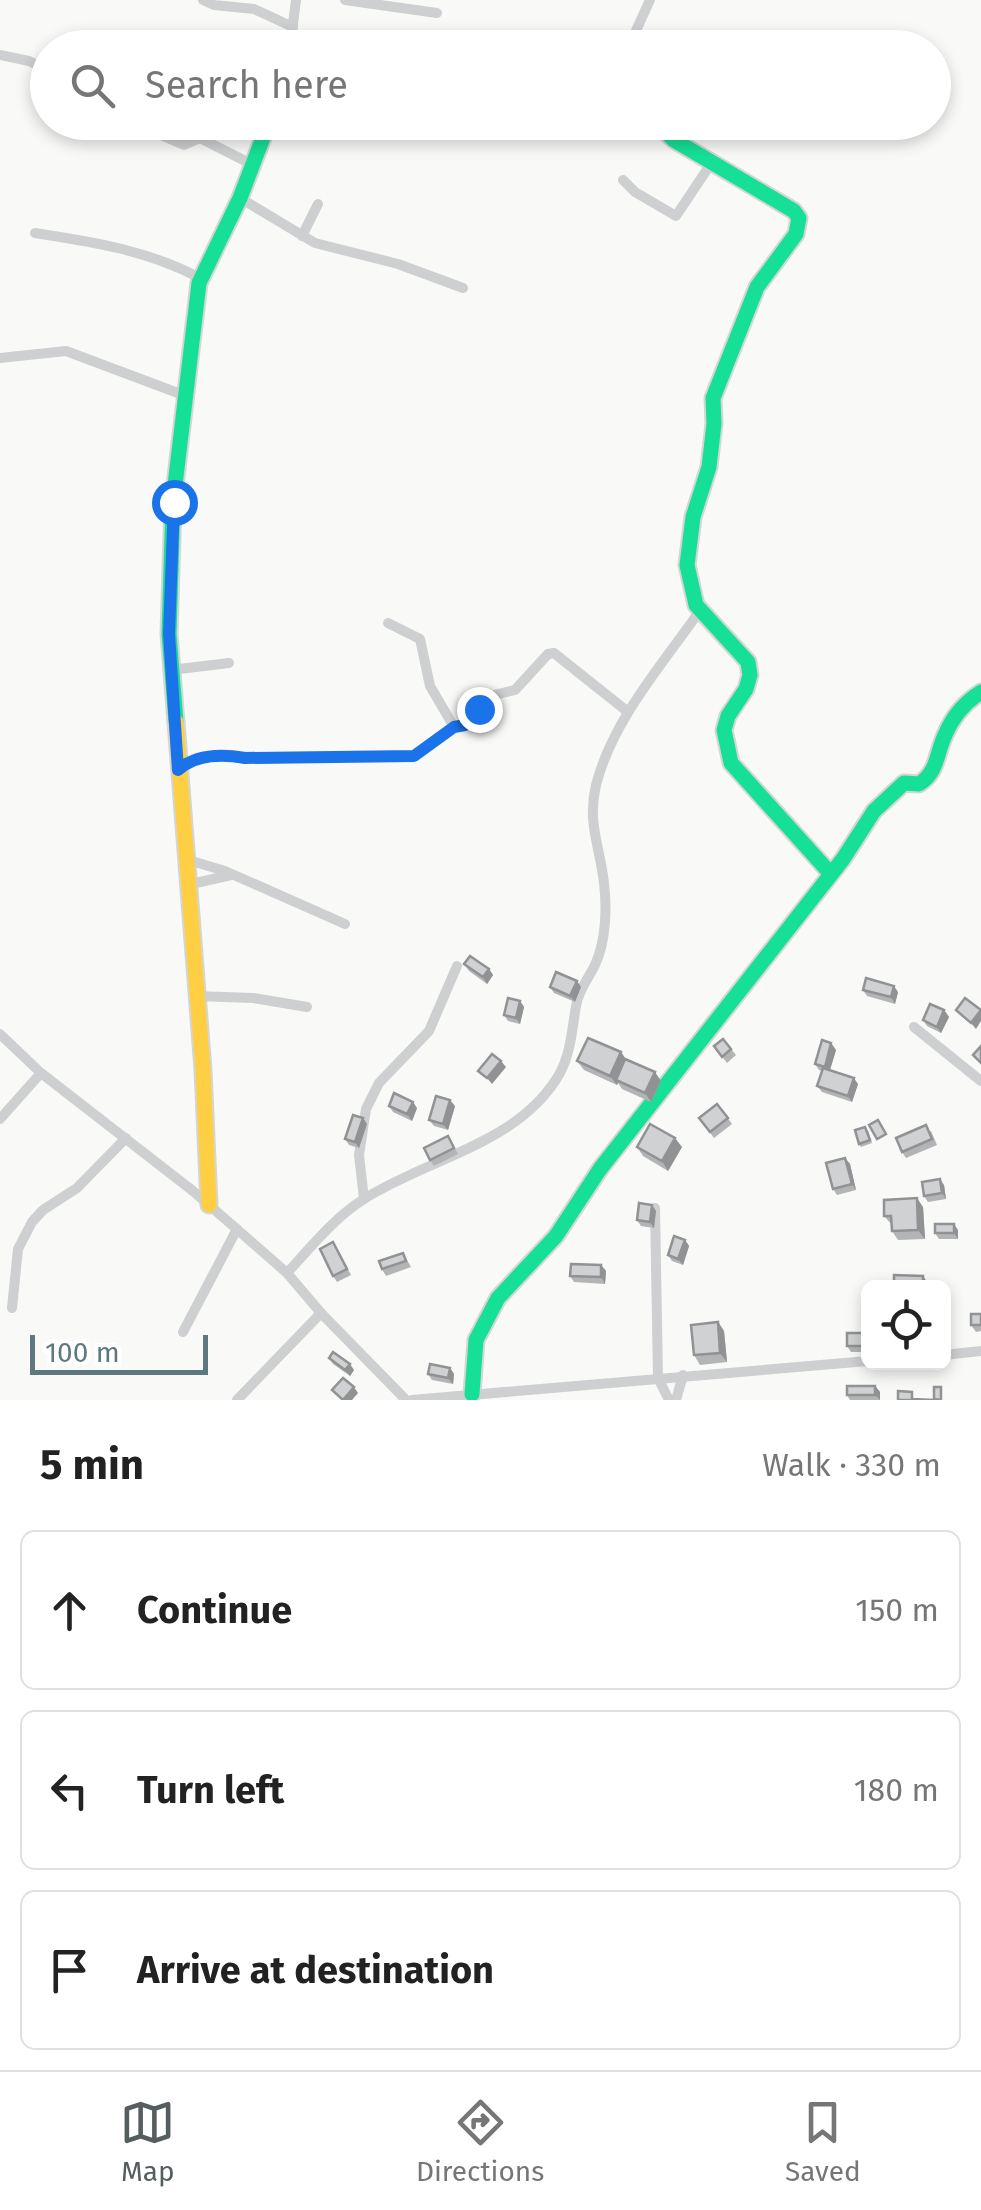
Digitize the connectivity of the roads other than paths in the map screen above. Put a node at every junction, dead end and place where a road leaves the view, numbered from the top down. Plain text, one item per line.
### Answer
1 (203, 0) edge
2 (296, 0) edge
3 (345, 0) edge
4 (650, 0) edge
5 (437, 12) dead end
6 (293, 27) junction
7 (293, 30) edge
8 (636, 30) edge
9 (0, 55) edge
10 (30, 62) edge
11 (170, 140) edge
12 (196, 140) edge
13 (204, 140) edge
14 (263, 140) edge
15 (674, 140) edge
16 (712, 162) junction
17 (253, 166) junction
18 (623, 180) dead end
19 (240, 198) junction
20 (318, 204) dead end
21 (35, 232) dead end
22 (302, 236) junction
23 (200, 278) junction
24 (463, 288) dead end
25 (0, 358) edge
26 (186, 396) junction
27 (701, 609) junction
28 (388, 623) dead end
29 (230, 664) dead end
30 (171, 670) junction
31 (981, 692) edge
32 (628, 712) junction
33 (454, 727) junction
34 (178, 770) junction
35 (184, 859) junction
36 (830, 873) junction
37 (232, 875) junction
38 (187, 885) junction
39 (346, 924) dead end
40 (457, 966) dead end
41 (196, 996) junction
42 (307, 1007) dead end
43 (914, 1027) dead end
44 (0, 1034) edge
45 (41, 1073) junction
46 (981, 1080) edge
47 (0, 1119) edge
48 (126, 1138) junction
49 (364, 1199) junction
50 (209, 1205) junction
51 (655, 1208) edge
52 (237, 1229) junction
53 (288, 1272) junction
54 (12, 1308) dead end
55 (321, 1313) junction
56 (183, 1332) dead end
57 (981, 1351) edge
58 (951, 1354) edge
59 (861, 1362) edge
60 (684, 1376) junction
61 (658, 1378) junction
62 (472, 1394) junction
63 (514, 1395) edge
64 (236, 1400) edge
65 (409, 1400) edge
66 (672, 1400) edge

1 - 6 street
2 - 6 street
3 - 5 street
4 - 8 street
6 - 7 street
9 - 10 street
11 - 12 street
13 - 17 street
14 - 17 street
15 - 16 street
16 - 18 street
16 - 27 street
17 - 19 street
19 - 22 street
19 - 23 street
20 - 22 street
21 - 23 street
22 - 24 street
23 - 26 street
25 - 26 street
26 - 30 street
27 - 32 street
27 - 36 street
28 - 33 street
29 - 30 street
30 - 34 street
31 - 36 street
32 - 33 street
32 - 49 street
33 - 34 street
34 - 35 street
35 - 37 street
35 - 38 street
36 - 62 street
37 - 38 street
37 - 39 street
38 - 41 street
40 - 49 street
41 - 42 street
41 - 50 street
43 - 46 street
44 - 45 street
45 - 47 street
45 - 48 street
48 - 50 street
48 - 54 street
49 - 53 street
50 - 52 street
51 - 61 street
52 - 53 street
52 - 56 street
53 - 55 street
55 - 64 street
55 - 65 street
57 - 58 street
59 - 60 street
60 - 61 street
60 - 66 street
61 - 63 street
61 - 66 street
62 - 63 street
62 - 65 street

